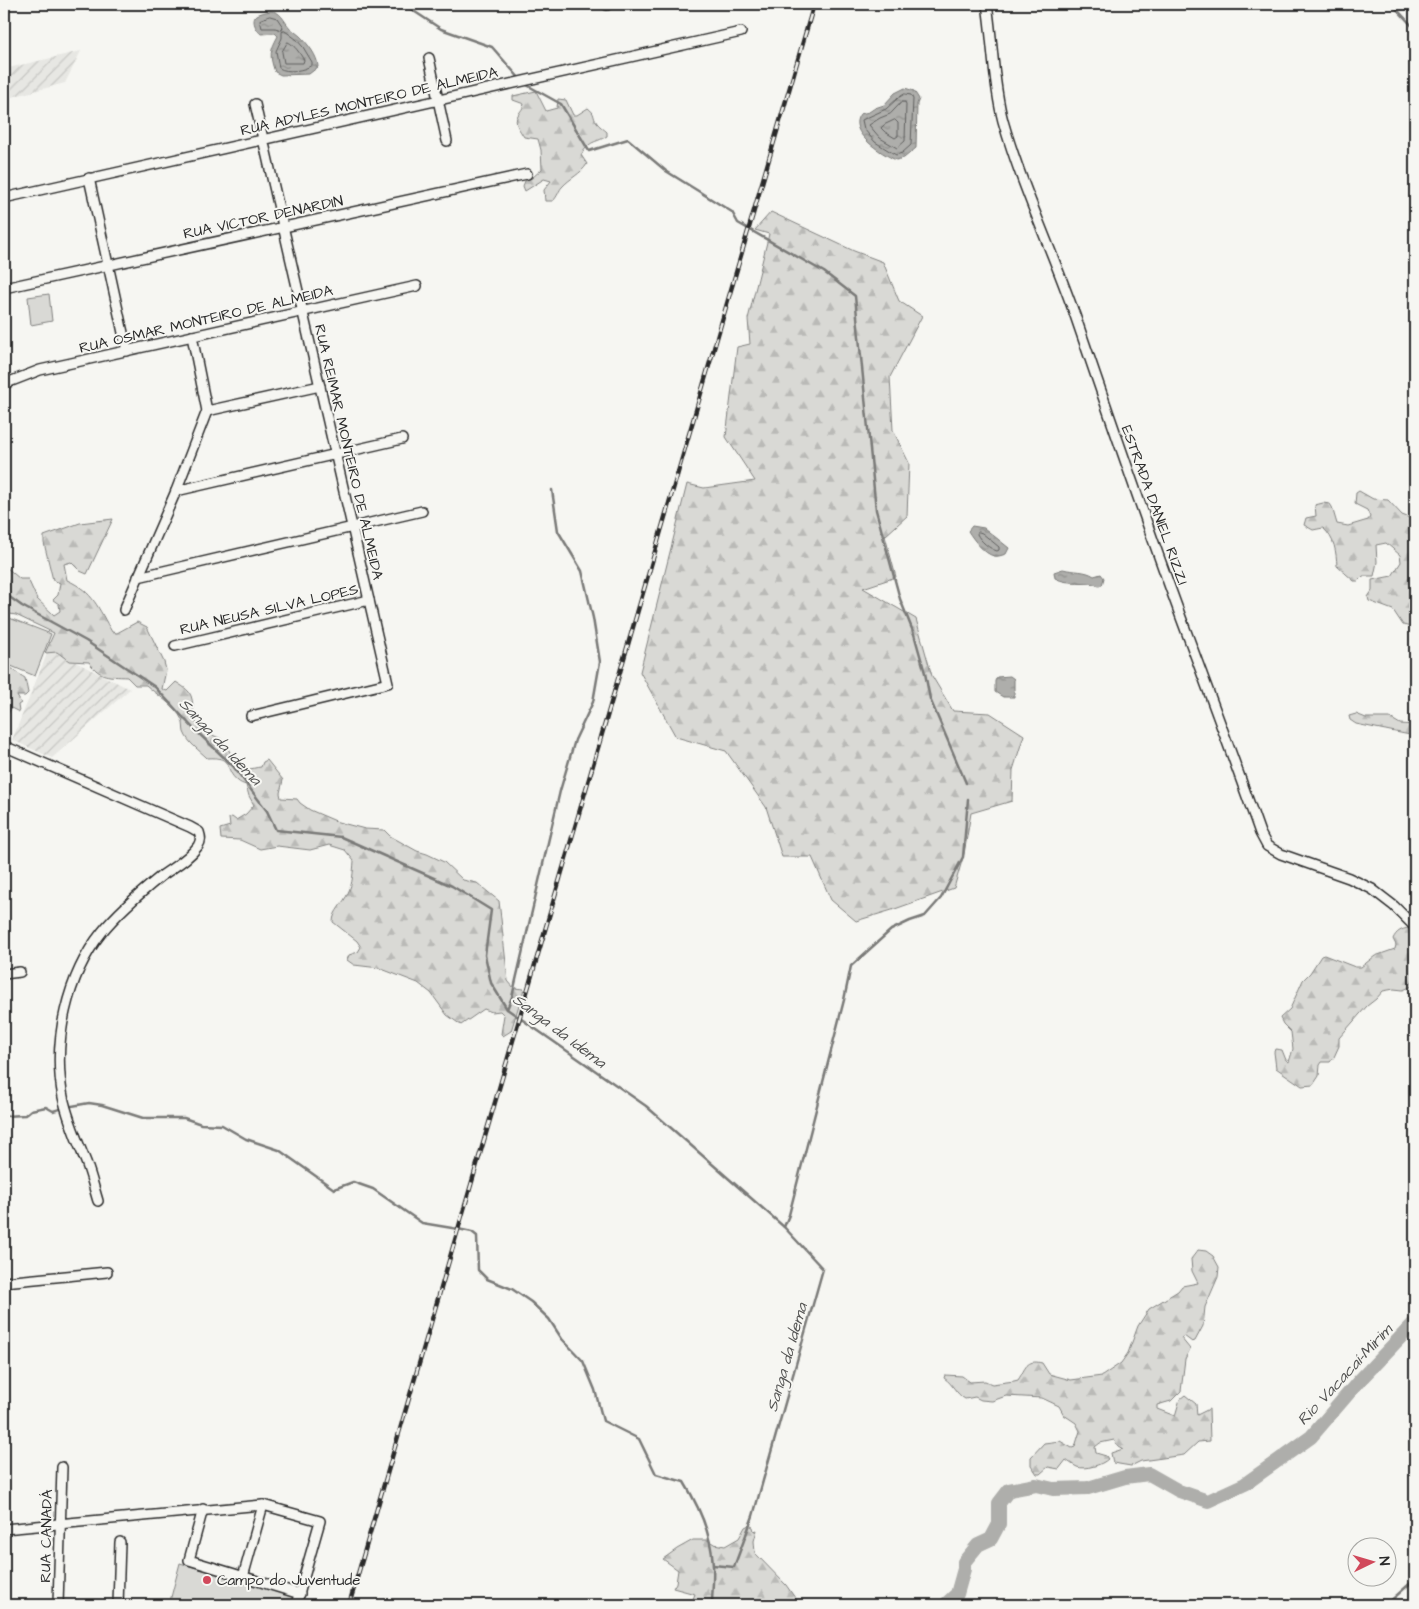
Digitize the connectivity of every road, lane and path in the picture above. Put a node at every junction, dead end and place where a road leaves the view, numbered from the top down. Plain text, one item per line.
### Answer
1 (987, 4) edge
2 (741, 32) dead end
3 (429, 58) dead end
4 (438, 100) junction
5 (255, 104) dead end
6 (263, 139) junction
7 (447, 142) dead end
8 (527, 174) dead end
9 (88, 178) junction
10 (4, 198) edge
11 (283, 227) junction
12 (108, 265) junction
13 (417, 286) dead end
14 (4, 288) edge
15 (303, 312) junction
16 (192, 336) junction
17 (127, 351) junction
18 (4, 384) edge
19 (320, 386) junction
20 (207, 411) junction
21 (402, 439) dead end
22 (335, 453) junction
23 (176, 491) junction
24 (422, 512) dead end
25 (353, 528) junction
26 (138, 577) junction
27 (369, 600) junction
28 (124, 610) dead end
29 (175, 646) dead end
30 (251, 716) dead end
31 (4, 746) edge
32 (1415, 927) edge
33 (20, 972) dead end
34 (4, 974) edge
35 (98, 1202) dead end
36 (107, 1272) dead end
37 (4, 1282) edge
38 (62, 1468) dead end
39 (263, 1504) junction
40 (203, 1509) junction
41 (61, 1522) junction
42 (4, 1529) edge
43 (120, 1542) dead end
44 (243, 1577) junction
45 (300, 1594) junction
46 (58, 1605) edge
47 (118, 1605) edge
48 (296, 1605) edge

1 - 32 street, ESTRADA DANIEL RIZZI
2 - 4 street, RUA ADYLES MONTEIRO DE ALMEIDA
3 - 4 street
4 - 6 street, RUA ADYLES MONTEIRO DE ALMEIDA
4 - 7 street
5 - 6 street, RUA REIMAR MONTEIRO DE ALMEIDA
6 - 9 street, RUA ADYLES MONTEIRO DE ALMEIDA
6 - 11 street, RUA REIMAR MONTEIRO DE ALMEIDA
8 - 11 street, RUA VICTOR DENARDIN
9 - 10 street, RUA ADYLES MONTEIRO DE ALMEIDA
9 - 12 street
11 - 12 street, RUA VICTOR DENARDIN
11 - 15 street, RUA REIMAR MONTEIRO DE ALMEIDA
12 - 14 street, RUA VICTOR DENARDIN
12 - 17 street
13 - 15 street, RUA OSMAR MONTEIRO DE ALMEIDA
15 - 16 street, RUA OSMAR MONTEIRO DE ALMEIDA
15 - 19 street, RUA REIMAR MONTEIRO DE ALMEIDA
16 - 17 street, RUA OSMAR MONTEIRO DE ALMEIDA
16 - 20 street
17 - 18 street, RUA OSMAR MONTEIRO DE ALMEIDA
19 - 20 street
19 - 22 street, RUA REIMAR MONTEIRO DE ALMEIDA
20 - 23 street
21 - 22 street
22 - 23 street
22 - 25 street, RUA REIMAR MONTEIRO DE ALMEIDA
23 - 26 street
24 - 25 street
25 - 26 street
25 - 27 street, RUA REIMAR MONTEIRO DE ALMEIDA
26 - 28 street
27 - 29 street, RUA NEUSA SILVA LOPES
27 - 30 street, RUA REIMAR MONTEIRO DE ALMEIDA
31 - 35 street
33 - 34 street
36 - 37 street
38 - 41 street, RUA CANADÁ
39 - 40 street
39 - 44 street
39 - 45 street
40 - 41 street
40 - 44 street
41 - 42 street
41 - 46 street, RUA CANADÁ
43 - 47 street
44 - 45 street
45 - 48 street

